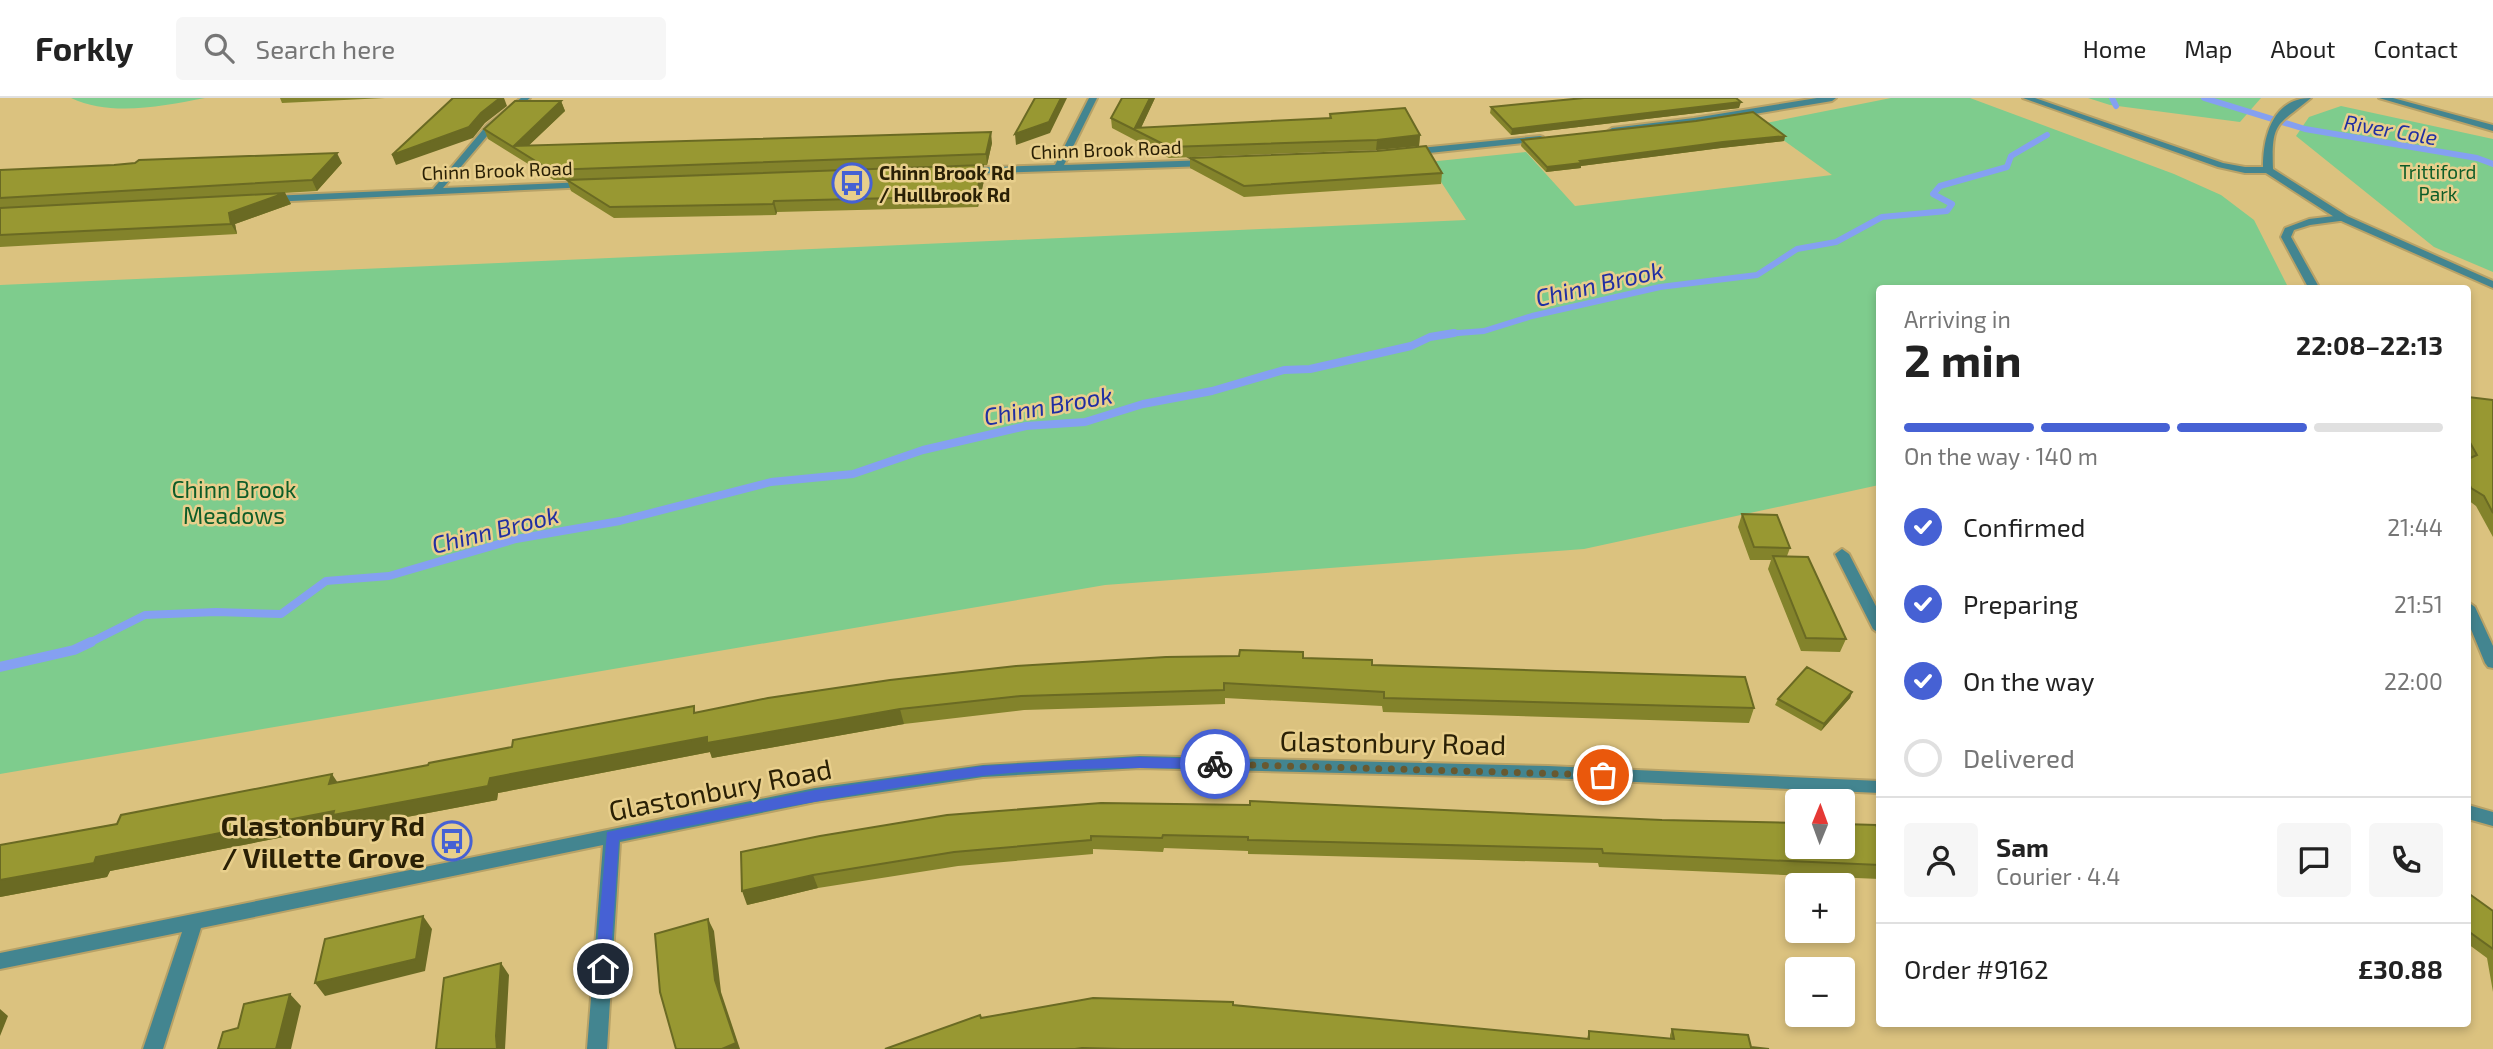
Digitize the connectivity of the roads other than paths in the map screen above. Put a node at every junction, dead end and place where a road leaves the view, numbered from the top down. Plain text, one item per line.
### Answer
1 (526, 98) edge
2 (1093, 98) edge
3 (1832, 98) edge
4 (2027, 98) edge
5 (2307, 98) edge
6 (2383, 98) edge
7 (2493, 128) edge
8 (1598, 132) edge
9 (1557, 137) edge
10 (1401, 153) edge
11 (1223, 163) edge
12 (1058, 168) junction
13 (2268, 170) junction
14 (961, 172) edge
15 (602, 184) edge
16 (437, 190) junction
17 (256, 200) edge
18 (2343, 218) junction
19 (2313, 285) edge
20 (2493, 285) edge
21 (1842, 554) dead end
22 (2471, 614) edge
23 (1876, 621) edge
24 (2493, 663) edge
25 (1876, 787) edge
26 (2471, 813) edge
27 (2493, 819) edge
28 (612, 836) junction
29 (194, 922) junction
30 (0, 961) edge
31 (153, 1049) edge
32 (597, 1049) edge

1 - 16 street
2 - 12 street
3 - 8 street
4 - 13 street
5 - 13 street
6 - 7 street
9 - 10 street
11 - 12 street, Chinn Brook Road
12 - 14 street, Chinn Brook Road
13 - 18 street
15 - 16 street, Chinn Brook Road
16 - 17 street, Chinn Brook Road
18 - 19 street
18 - 20 street
21 - 23 street
22 - 24 street
25 - 28 street, Glastonbury Road
26 - 27 street
28 - 29 street, Glastonbury Road
28 - 32 street
29 - 30 street, Glastonbury Road
29 - 31 street

